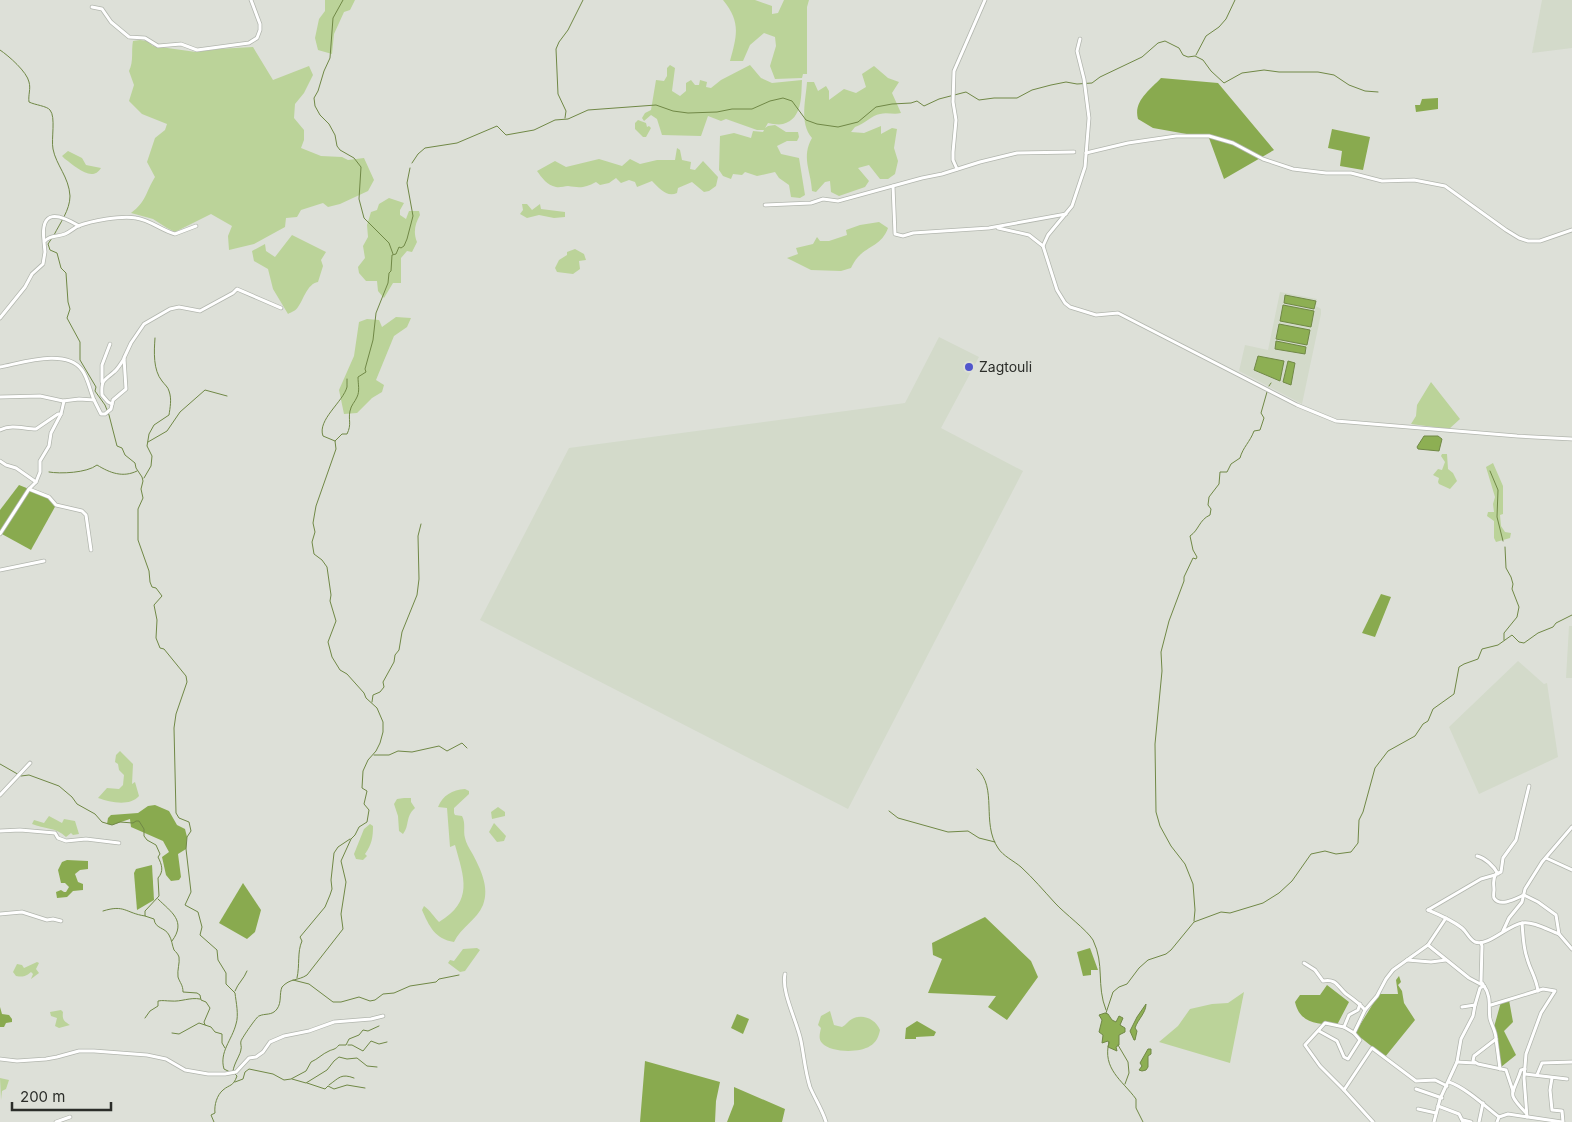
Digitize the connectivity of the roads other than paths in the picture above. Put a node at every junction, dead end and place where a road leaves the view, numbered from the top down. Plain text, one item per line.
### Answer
1 (252, 0) edge
2 (984, 0) edge
3 (92, 7) dead end
4 (1080, 39) dead end
5 (1074, 152) dead end
6 (1086, 153) junction
7 (957, 169) junction
8 (893, 186) junction
9 (765, 205) dead end
10 (1067, 214) junction
11 (79, 226) junction
12 (196, 226) dead end
13 (996, 227) junction
14 (1572, 230) edge
15 (44, 242) junction
16 (1042, 246) junction
17 (281, 308) dead end
18 (0, 318) edge
19 (110, 344) dead end
20 (124, 358) junction
21 (0, 367) edge
22 (103, 384) junction
23 (0, 396) edge
24 (94, 400) junction
25 (64, 401) junction
26 (112, 404) junction
27 (61, 414) junction
28 (0, 430) edge
29 (1572, 439) edge
30 (0, 461) edge
31 (36, 482) junction
32 (29, 489) junction
33 (0, 534) edge
34 (91, 550) dead end
35 (44, 561) dead end
36 (0, 570) edge
37 (30, 764) dead end
38 (1529, 786) dead end
39 (0, 795) edge
40 (1572, 827) edge
41 (0, 831) edge
42 (119, 843) dead end
43 (1477, 856) dead end
44 (1545, 858) junction
45 (1572, 870) edge
46 (1497, 874) junction
47 (1524, 895) junction
48 (0, 914) edge
49 (1446, 918) junction
50 (60, 921) dead end
51 (1522, 923) junction
52 (1503, 931) junction
53 (1559, 934) junction
54 (1481, 942) junction
55 (1428, 944) junction
56 (1572, 949) edge
57 (1406, 960) junction
58 (1446, 960) junction
59 (1304, 963) dead end
60 (785, 974) dead end
61 (1484, 985) junction
62 (1538, 991) junction
63 (1360, 1004) junction
64 (1474, 1005) junction
65 (1490, 1005) junction
66 (1462, 1007) dead end
67 (1365, 1010) junction
68 (383, 1016) dead end
69 (1344, 1027) junction
70 (1319, 1031) junction
71 (1354, 1033) junction
72 (1496, 1039) junction
73 (0, 1060) edge
74 (1457, 1062) junction
75 (1572, 1062) edge
76 (1476, 1063) junction
77 (1500, 1069) junction
78 (1524, 1069) junction
79 (1525, 1074) junction
80 (1537, 1075) junction
81 (1552, 1078) junction
82 (1567, 1079) dead end
83 (1448, 1084) junction
84 (1416, 1089) dead end
85 (1344, 1090) junction
86 (1513, 1091) junction
87 (1442, 1098) junction
88 (1483, 1103) junction
89 (1438, 1106) junction
90 (1418, 1108) dead end
91 (1436, 1113) junction
92 (1526, 1115) junction
93 (70, 1117) dead end
94 (1499, 1117) junction
95 (1370, 1121) edge
96 (1463, 1121) edge
97 (56, 1122) edge
98 (826, 1122) edge
99 (1434, 1122) edge
100 (1471, 1122) edge
101 (1479, 1122) edge
102 (1497, 1122) edge
103 (1562, 1122) edge

1 - 3 street
2 - 7 street
4 - 6 street
5 - 7 street
6 - 10 street
6 - 14 street
7 - 8 street
8 - 9 street
8 - 13 street
10 - 13 street
10 - 16 street
11 - 12 street
11 - 15 street
11 - 15 street
13 - 16 street
15 - 18 street
16 - 29 street
17 - 20 street
19 - 22 street
20 - 22 street
20 - 26 street
21 - 24 street
22 - 26 street
23 - 25 street
24 - 25 street
24 - 26 street
25 - 27 street
27 - 28 street
27 - 31 street
30 - 31 street
31 - 32 street
32 - 33 street
32 - 34 street
35 - 36 street
37 - 39 street
38 - 46 street
40 - 44 street
41 - 42 street
43 - 46 street
44 - 45 street
44 - 47 street
46 - 47 street
46 - 49 street
47 - 52 street
47 - 53 street
48 - 50 street
49 - 54 street
49 - 55 street
51 - 52 street
51 - 53 street
51 - 62 street
52 - 54 street
53 - 56 street
54 - 61 street
55 - 57 street
55 - 58 street
57 - 58 street
57 - 67 street
58 - 61 street
59 - 63 street
60 - 98 street
61 - 64 street
61 - 65 street
62 - 65 street
62 - 78 street
63 - 67 street
63 - 69 street
64 - 66 street
64 - 74 street
65 - 72 street
67 - 71 street
68 - 73 street
69 - 70 street
69 - 71 street
70 - 71 street
70 - 85 street
72 - 76 street
72 - 77 street
74 - 76 street
74 - 83 street
75 - 80 street
76 - 77 street
77 - 86 street
78 - 79 street
78 - 86 street
79 - 80 street
79 - 92 street
80 - 81 street
81 - 82 street
81 - 103 street
83 - 85 street
83 - 87 street
83 - 88 street
84 - 87 street
85 - 95 street
86 - 92 street
87 - 89 street
88 - 94 street
88 - 101 street
89 - 91 street
89 - 96 street
90 - 91 street
91 - 99 street
92 - 94 street
92 - 103 street
93 - 97 street
94 - 102 street
96 - 100 street

